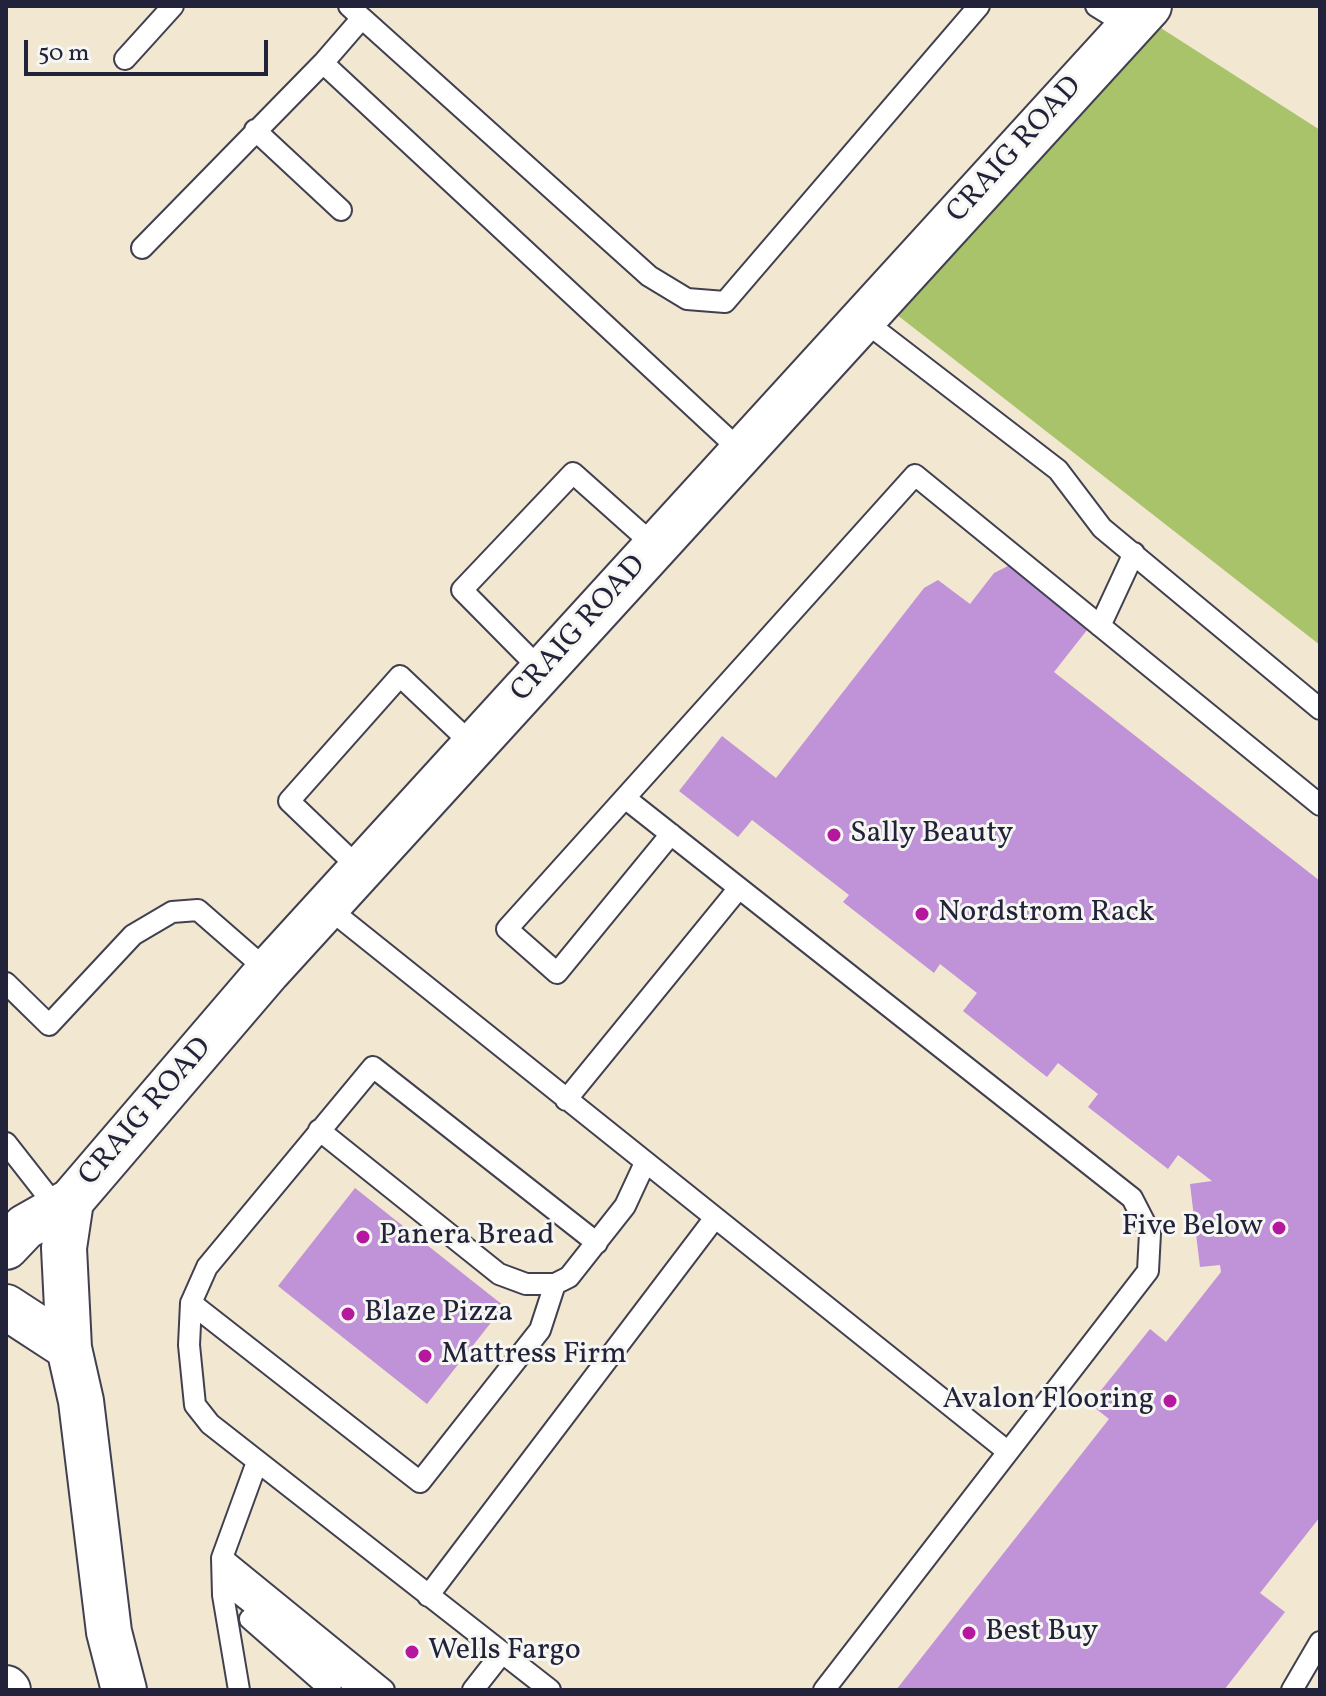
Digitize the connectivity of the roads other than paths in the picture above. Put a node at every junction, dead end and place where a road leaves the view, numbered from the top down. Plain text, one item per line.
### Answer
1 (173, 6) edge
2 (979, 6) edge
3 (355, 12) edge
4 (1125, 13) edge
5 (125, 59) dead end
6 (323, 63) junction
7 (255, 130) junction
8 (341, 210) dead end
9 (142, 248) dead end
10 (863, 320) junction
11 (742, 452) junction
12 (656, 547) junction
13 (1134, 553) junction
14 (1100, 626) junction
15 (542, 671) junction
16 (1320, 709) edge
17 (474, 746) junction
18 (625, 798) junction
19 (1320, 805) edge
20 (671, 834) junction
21 (361, 870) junction
22 (739, 888) junction
23 (327, 907) junction
24 (268, 971) junction
25 (6, 983) edge
26 (566, 1100) junction
27 (319, 1130) junction
28 (6, 1143) edge
29 (645, 1163) junction
30 (64, 1204) junction
31 (714, 1219) junction
32 (597, 1243) junction
33 (6, 1247) edge
34 (555, 1284) junction
35 (191, 1303) junction
36 (6, 1307) edge
37 (69, 1348) junction
38 (1007, 1451) junction
39 (257, 1462) junction
40 (222, 1558) junction
41 (223, 1588) junction
42 (428, 1596) junction
43 (1320, 1642) edge
44 (502, 1653) junction
45 (124, 1690) edge
46 (239, 1690) edge
47 (331, 1690) edge
48 (361, 1690) edge
49 (384, 1690) edge
50 (473, 1690) edge
51 (550, 1690) edge
52 (824, 1690) edge
53 (1292, 1690) edge

1 - 5 lane
2 - 3 lane
3 - 6 lane
4 - 10 main road, CRAIG ROAD
6 - 7 lane
6 - 11 lane
7 - 8 lane
7 - 9 lane
10 - 11 main road, CRAIG ROAD
10 - 13 lane
11 - 12 main road, CRAIG ROAD
12 - 15 main road, CRAIG ROAD
12 - 15 lane
13 - 14 lane
13 - 16 lane
14 - 18 lane
14 - 19 lane
15 - 17 main road, CRAIG ROAD
17 - 21 main road, CRAIG ROAD
17 - 21 lane
18 - 20 lane
18 - 20 lane
20 - 22 lane
21 - 23 main road, CRAIG ROAD
22 - 26 lane
22 - 38 lane
23 - 24 main road, CRAIG ROAD
23 - 26 lane
24 - 25 lane
24 - 30 main road, CRAIG ROAD
26 - 29 lane
27 - 32 lane
27 - 34 lane
27 - 35 lane
28 - 30 lane
29 - 31 lane
29 - 32 lane
30 - 33 main road, CRAIG ROAD
30 - 37 main road
31 - 38 lane
31 - 42 lane
32 - 34 lane
34 - 35 lane
35 - 39 lane
36 - 37 main road
37 - 45 main road
38 - 52 lane
39 - 40 lane
39 - 42 lane
40 - 41 lane
40 - 49 lane
41 - 46 lane
41 - 47 lane
41 - 48 lane
42 - 44 lane
43 - 53 lane
44 - 50 lane
44 - 51 lane

